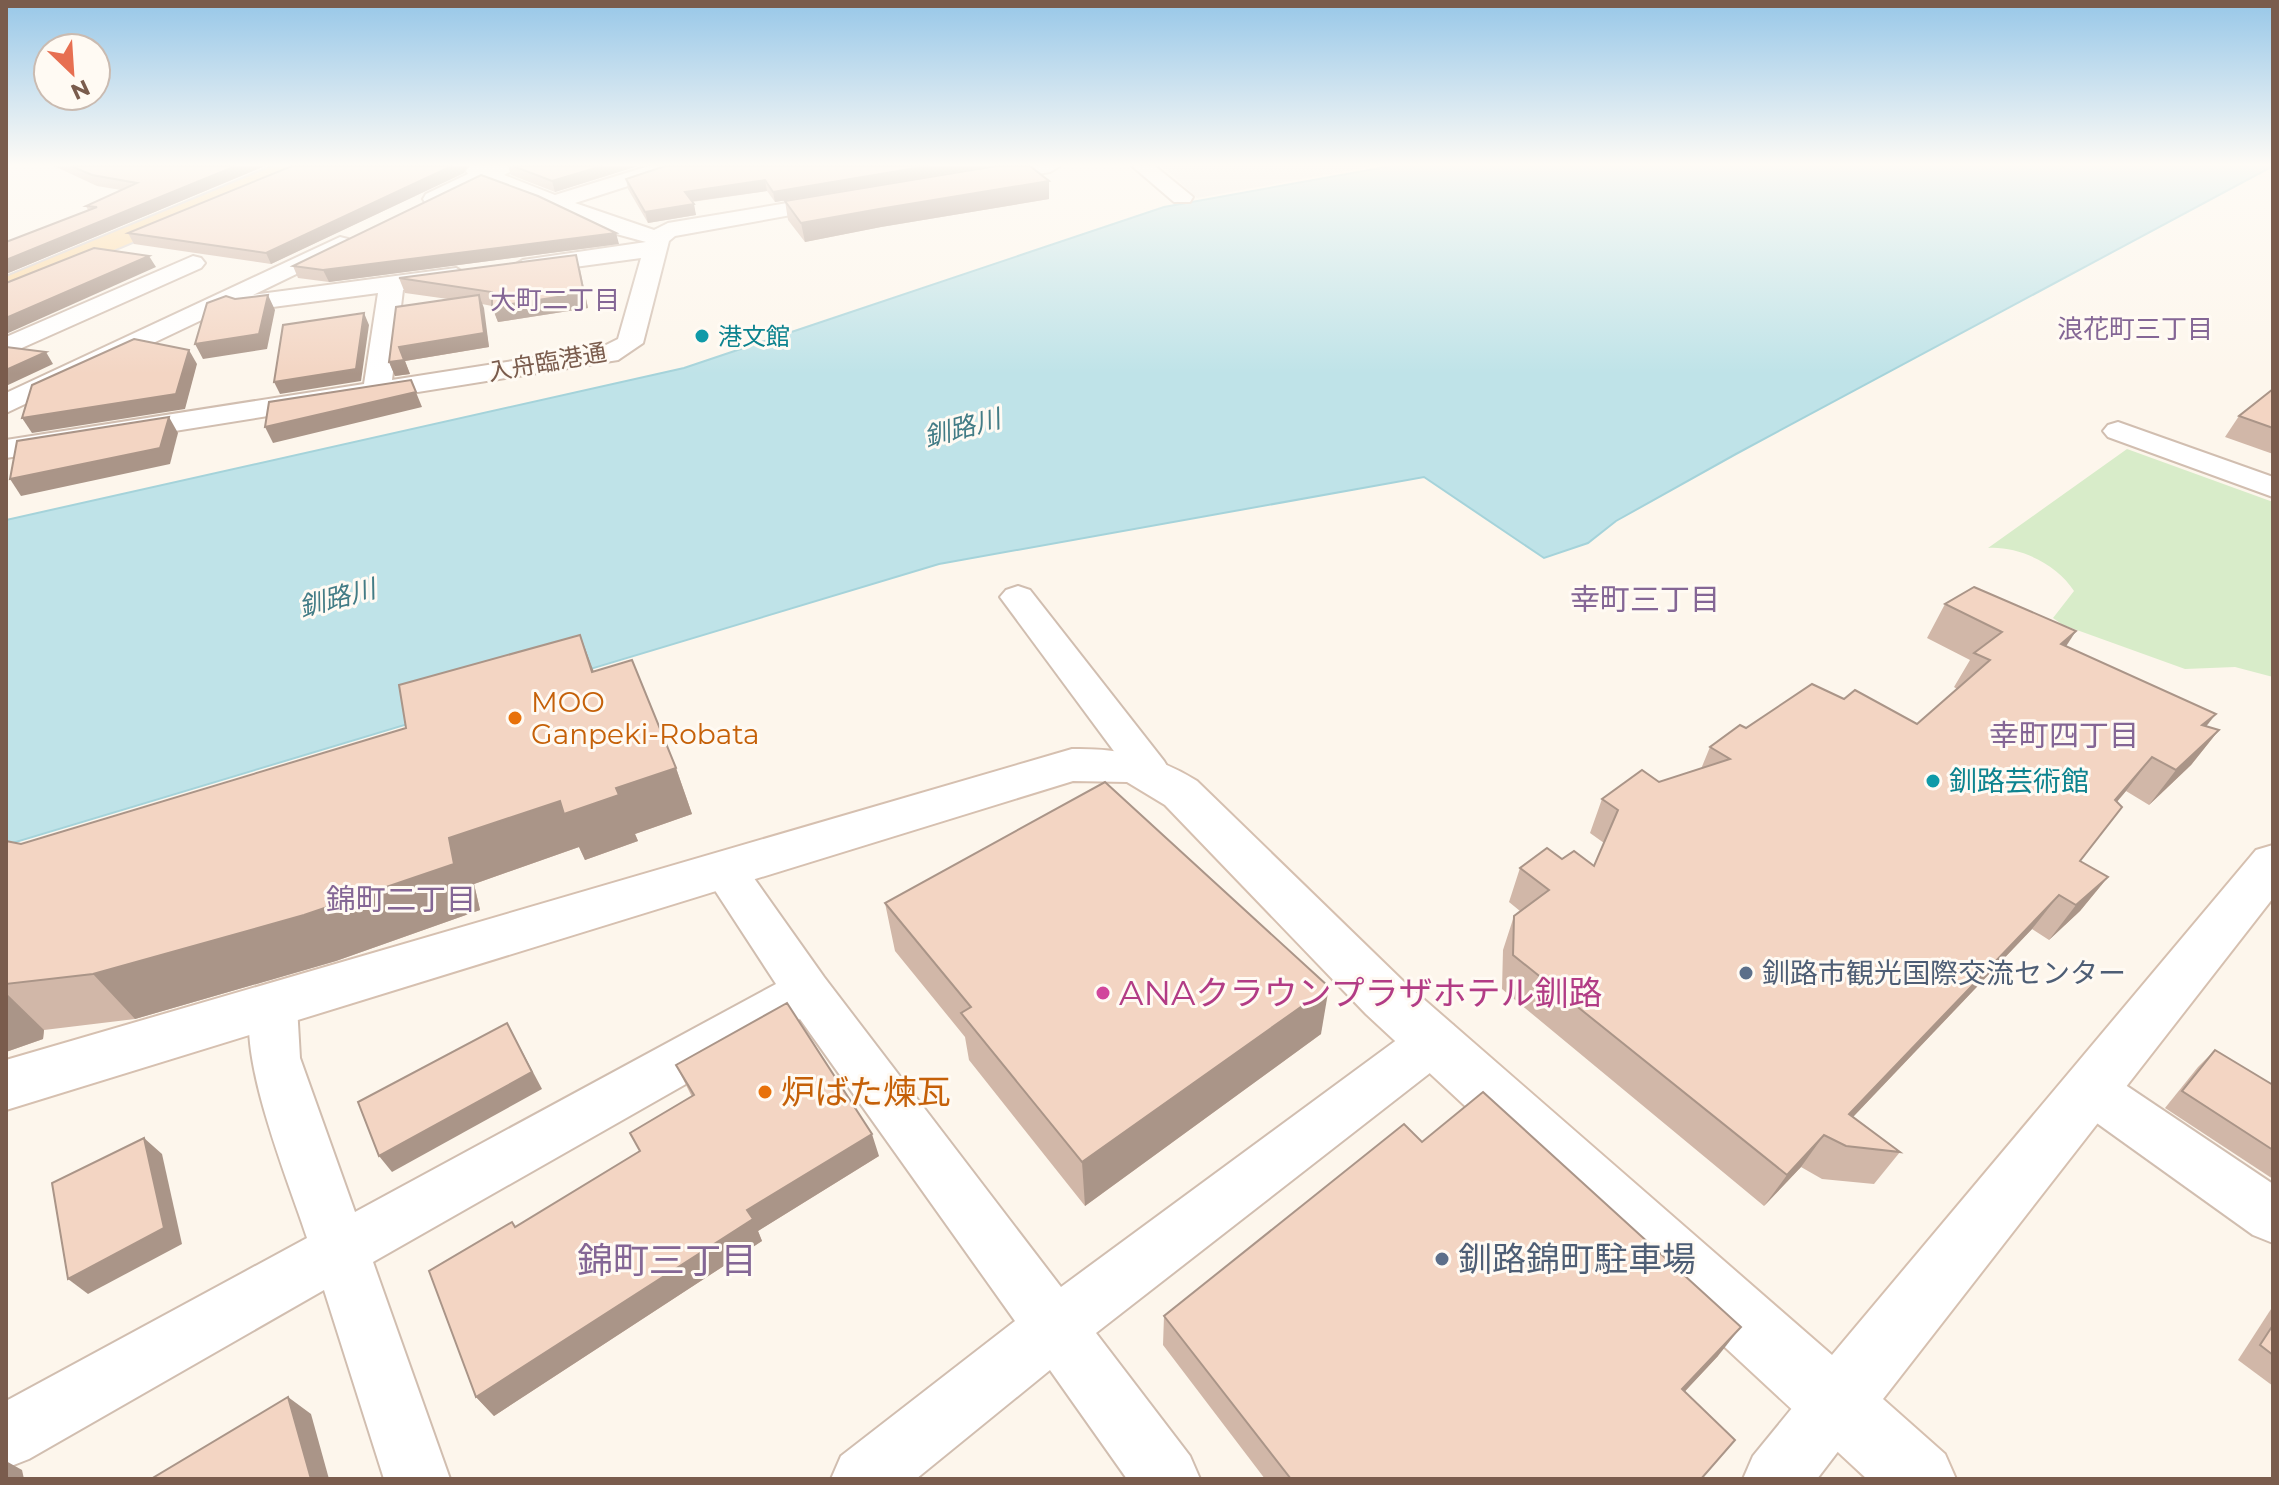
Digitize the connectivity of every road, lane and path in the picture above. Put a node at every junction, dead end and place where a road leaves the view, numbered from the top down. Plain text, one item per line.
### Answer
1 (130, 235) edge
2 (358, 235) edge
3 (638, 235) edge
4 (668, 235) edge
5 (658, 243) junction
6 (98, 249) junction
7 (193, 263) junction
8 (274, 276) junction
9 (391, 284) junction
10 (6, 287) edge
11 (210, 308) junction
12 (6, 347) edge
13 (377, 389) junction
14 (6, 404) edge
15 (2118, 431) dead end
16 (6, 449) edge
17 (2273, 488) edge
18 (1018, 597) dead end
19 (1150, 771) junction
20 (723, 869) junction
21 (2270, 871) edge
22 (807, 991) junction
23 (272, 1006) junction
24 (1435, 1040) junction
25 (6, 1085) edge
26 (2091, 1090) junction
27 (2273, 1216) edge
28 (340, 1250) junction
29 (1057, 1326) junction
30 (1837, 1402) junction
31 (6, 1436) edge
32 (417, 1479) edge
33 (864, 1479) edge
34 (1167, 1479) edge
35 (1776, 1479) edge
36 (1920, 1479) edge

1 - 6 main road
2 - 8 street
3 - 5 street
4 - 5 street
5 - 9 street
5 - 13 street, 入舟臨港通
6 - 7 street
6 - 10 main road
7 - 8 street
7 - 12 street
8 - 11 street
9 - 11 street
9 - 13 street
11 - 14 street
13 - 16 street, 入舟臨港通
15 - 17 street
18 - 19 street
19 - 20 street
19 - 24 street
20 - 22 street
20 - 23 street
21 - 26 street
22 - 28 street
22 - 29 street
23 - 25 street
23 - 28 street
24 - 29 street
24 - 30 street
26 - 27 street
26 - 30 street
28 - 31 street
28 - 32 street
29 - 33 street
29 - 34 street
30 - 35 street
30 - 36 street

